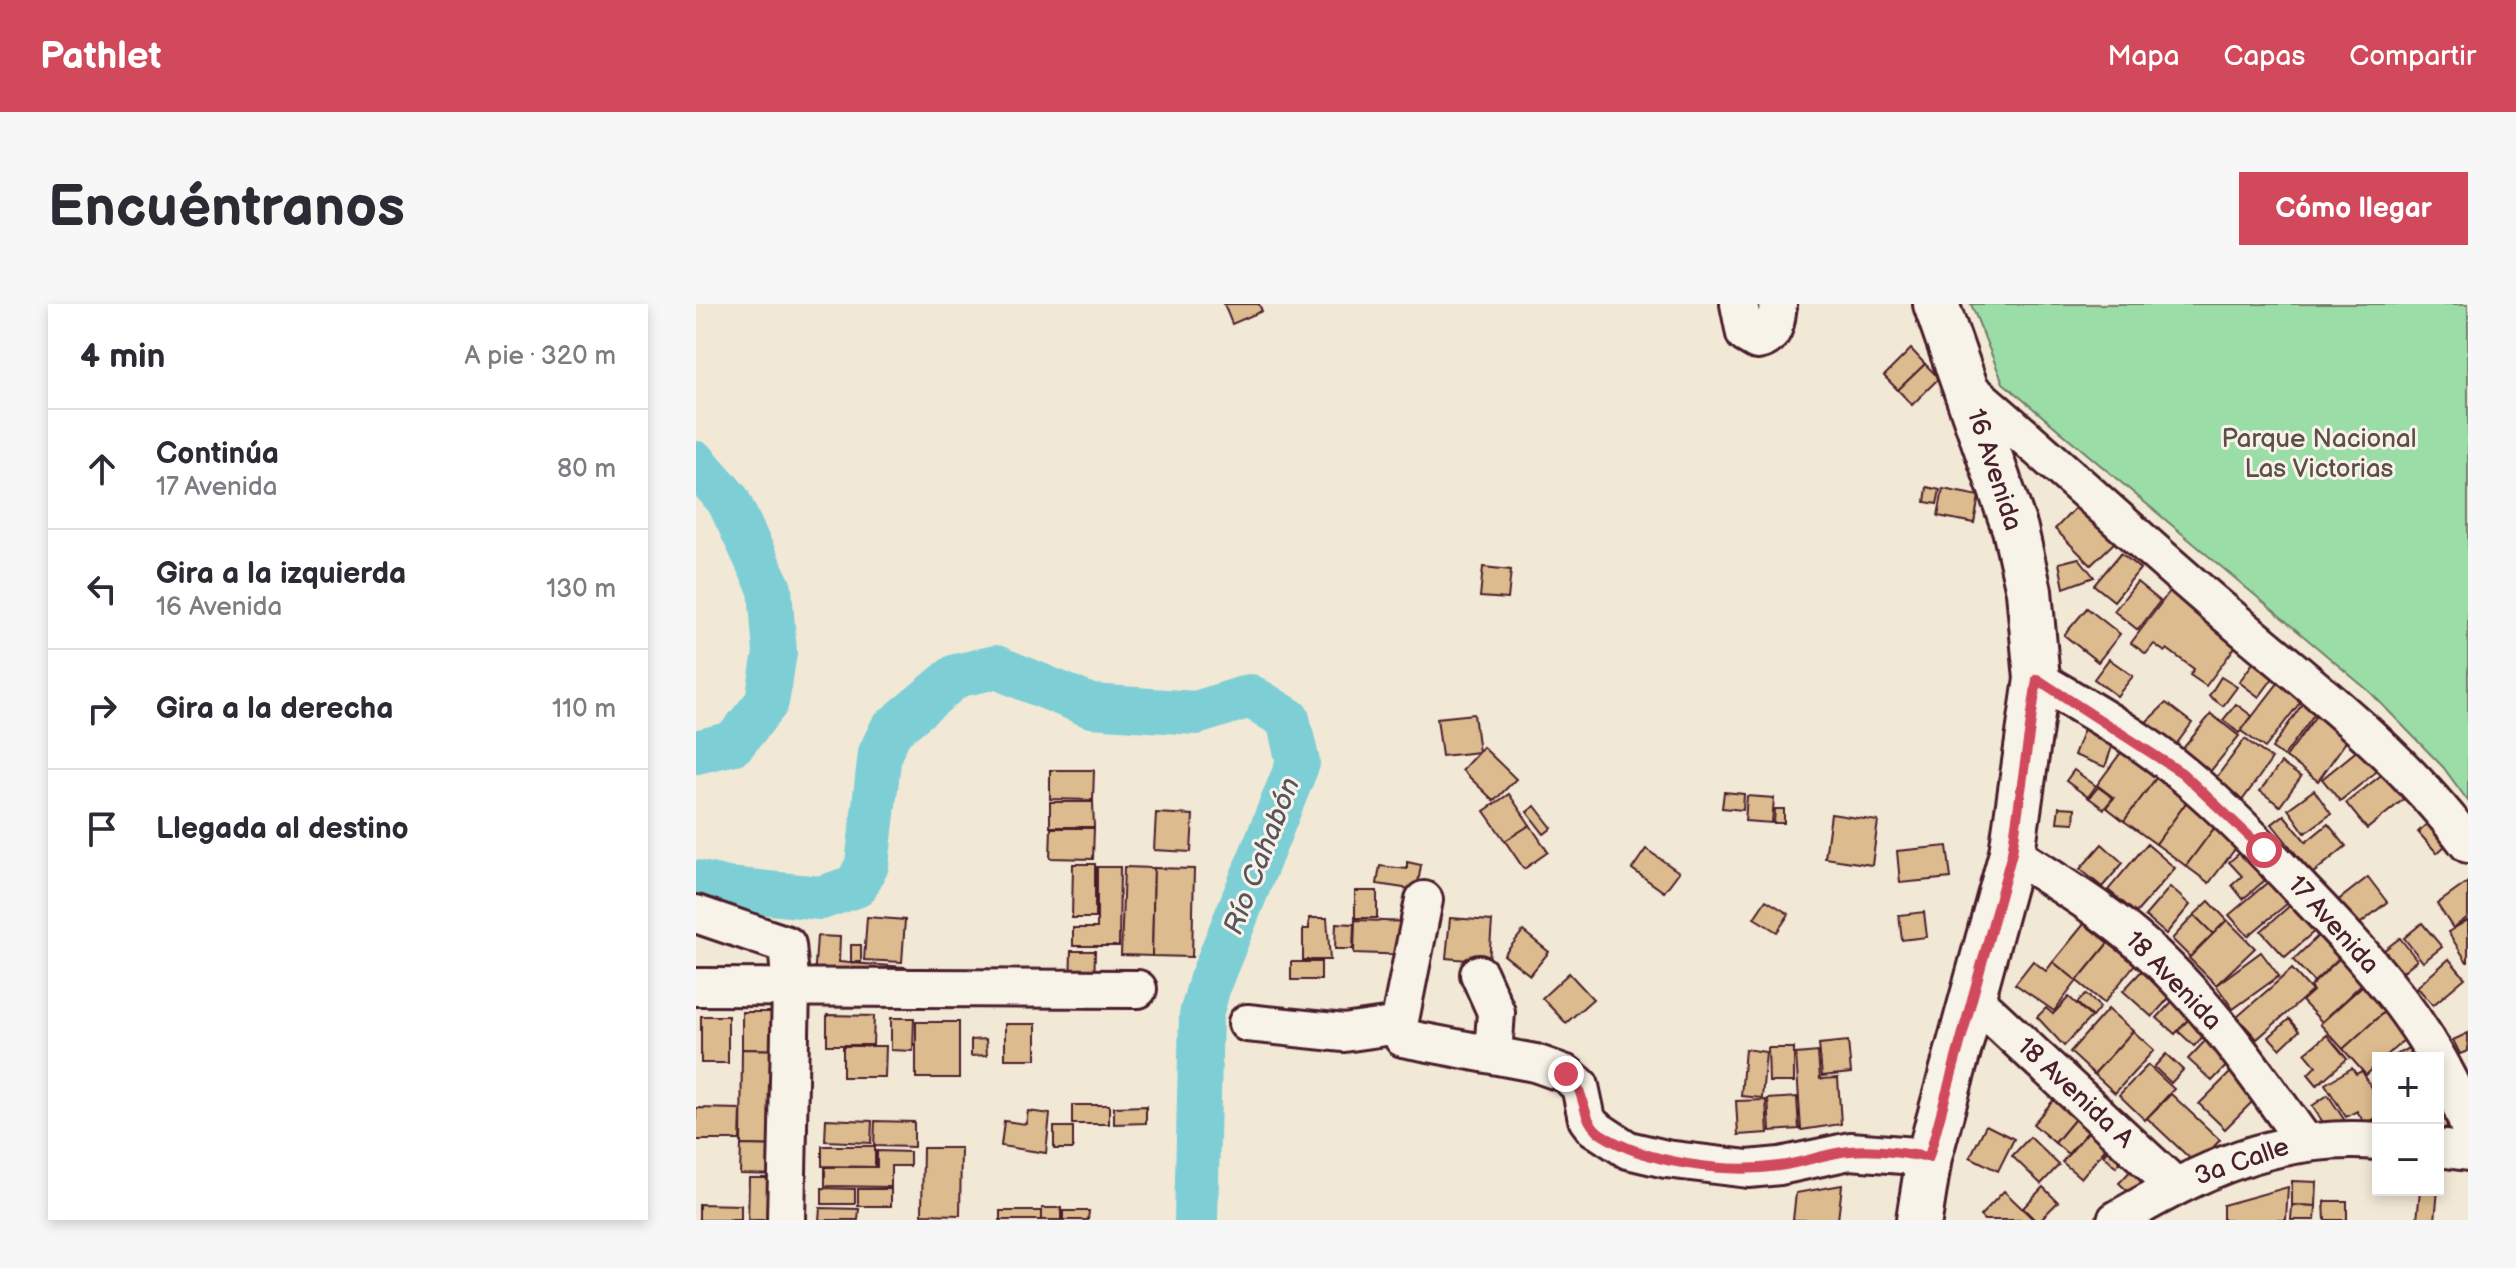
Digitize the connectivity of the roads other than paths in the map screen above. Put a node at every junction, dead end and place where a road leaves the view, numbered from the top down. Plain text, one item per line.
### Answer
1 (1739, 304) edge
2 (1778, 304) edge
3 (1936, 304) edge
4 (1966, 386) junction
5 (2037, 679) junction
6 (2468, 844) edge
7 (2012, 853) junction
8 (1424, 900) dead end
9 (696, 914) edge
10 (1479, 974) dead end
11 (696, 987) edge
12 (791, 988) junction
13 (1138, 989) dead end
14 (1974, 999) junction
15 (1247, 1023) dead end
16 (1399, 1025) junction
17 (1493, 1054) junction
18 (2468, 1125) edge
19 (2304, 1141) junction
20 (2372, 1141) edge
21 (2444, 1149) edge
22 (2468, 1152) edge
23 (1929, 1157) junction
24 (2175, 1186) junction
25 (786, 1220) edge
26 (1919, 1220) edge
27 (2116, 1220) edge

1 - 2 street
3 - 4 main road
4 - 5 main road, 16 Avenida
4 - 6 street, 16 Avenida
5 - 7 main road, 16 Avenida
5 - 18 street, 17 Avenida
7 - 14 main road, 16 Avenida
7 - 19 street, 18 Avenida
8 - 16 street
9 - 12 street
10 - 17 street
11 - 12 street
12 - 13 street
12 - 25 street
14 - 23 main road, 16 Avenida
14 - 24 street, 18 Avenida A
15 - 16 street
16 - 17 street
17 - 23 street
19 - 20 street, 3a Calle
19 - 24 street, 3a Calle
21 - 22 street
23 - 26 main road, 16 Avenida
24 - 27 street, 3a Calle

